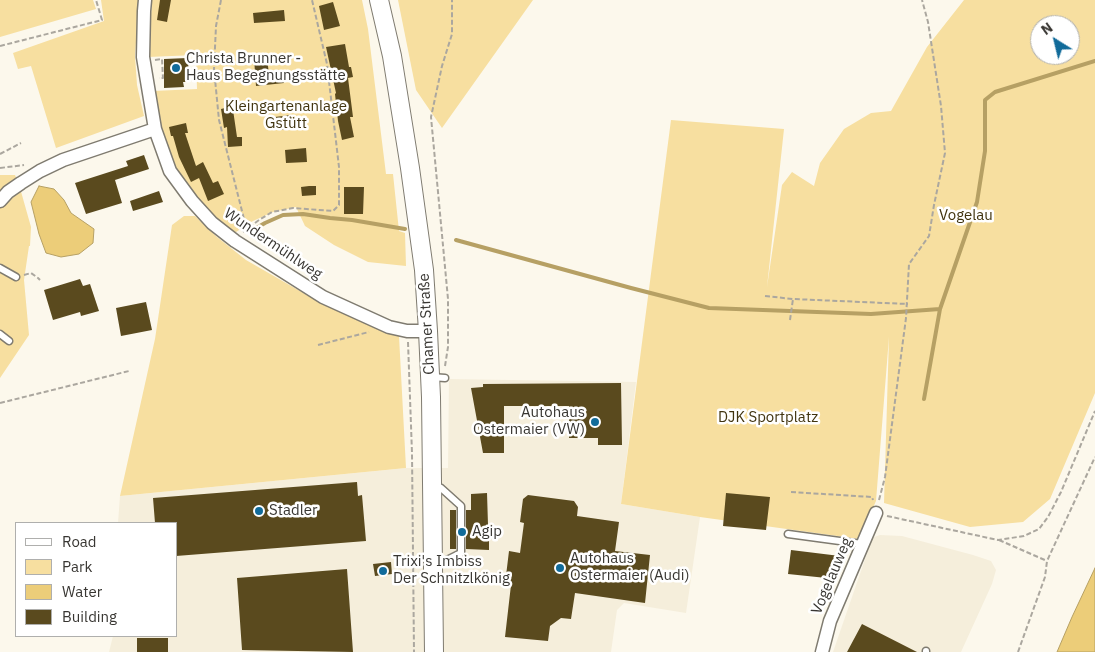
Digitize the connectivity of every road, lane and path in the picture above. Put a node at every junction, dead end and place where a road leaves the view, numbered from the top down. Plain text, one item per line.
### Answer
1 (96, 0) edge
2 (145, 0) edge
3 (222, 0) edge
4 (312, 0) edge
5 (379, 0) edge
6 (452, 0) edge
7 (922, 0) edge
8 (0, 46) edge
9 (155, 129) junction
10 (20, 143) dead end
11 (0, 154) edge
12 (0, 168) edge
13 (40, 171) junction
14 (0, 201) edge
15 (246, 229) junction
16 (235, 241) junction
17 (0, 268) edge
18 (16, 277) joint
19 (40, 280) dead end
20 (447, 280) dead end
21 (765, 296) dead end
22 (793, 299) junction
23 (908, 304) junction
24 (790, 320) dead end
25 (389, 327) junction
26 (428, 330) junction
27 (407, 331) junction
28 (0, 334) edge
29 (10, 341) dead end
30 (318, 346) dead end
31 (129, 371) dead end
32 (0, 403) edge
33 (1095, 411) edge
34 (1095, 457) edge
35 (432, 482) junction
36 (791, 492) dead end
37 (876, 513) junction
38 (788, 534) dead end
39 (998, 540) junction
40 (862, 544) junction
41 (432, 561) junction
42 (1047, 561) junction
43 (414, 652) edge
44 (434, 652) edge
45 (822, 652) edge
46 (1018, 652) edge

1 - 8 path
2 - 9 street, Wundermühlweg
3 - 15 path
4 - 15 path
5 - 26 main road, Chamer Straße
6 - 20 path
7 - 23 path
9 - 13 street
9 - 16 street, Wundermühlweg
10 - 11 path
12 - 13 path
13 - 14 street
15 - 16 path
16 - 25 street, Wundermühlweg
17 - 18 lane
18 - 19 path
21 - 22 path
22 - 23 path
22 - 24 path
23 - 37 path
25 - 27 street, Wundermühlweg
25 - 30 path
26 - 27 street, Wundermühlweg
26 - 35 main road, Chamer Straße
27 - 43 path
28 - 29 lane
31 - 32 path
33 - 39 path
34 - 42 path
35 - 41 main road, Chamer Straße
35 - 41 lane
36 - 37 path
37 - 39 path
37 - 40 street, Vogelauweg
38 - 40 lane
39 - 42 path
40 - 45 street, Vogelauweg
41 - 44 main road, Chamer Straße
42 - 46 path

